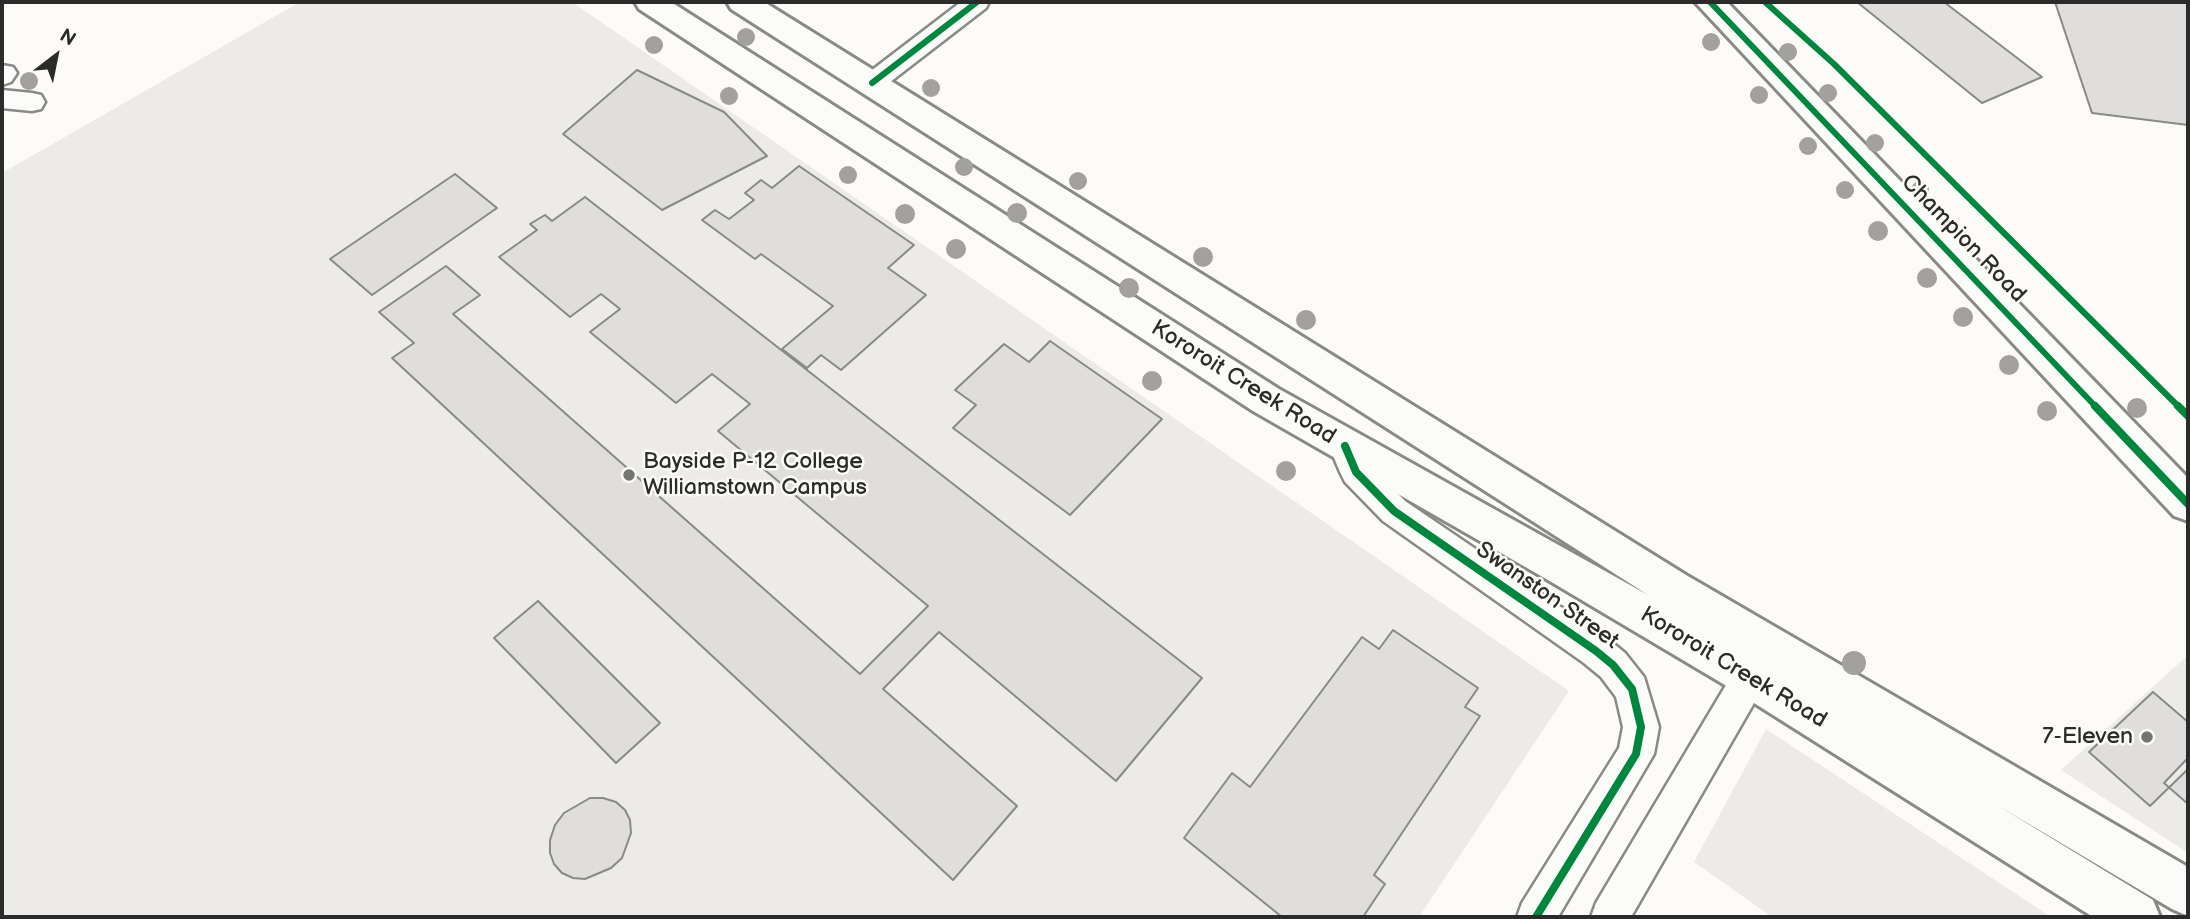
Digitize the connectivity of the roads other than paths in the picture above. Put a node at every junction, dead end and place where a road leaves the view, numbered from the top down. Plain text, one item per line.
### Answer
1 (650, 2) edge
2 (742, 2) edge
3 (976, 2) edge
4 (1710, 2) edge
5 (872, 83) junction
6 (2, 99) edge
7 (32, 102) dead end
8 (1336, 377) junction
9 (1332, 439) junction
10 (2188, 504) edge
11 (1750, 677) junction
12 (2188, 893) edge
13 (1536, 917) edge
14 (1610, 917) edge
15 (2136, 917) edge

1 - 9 main road, Kororoit Creek Road
2 - 5 main road, Kororoit Creek Road
3 - 5 street
4 - 10 main road, Champion Road
5 - 8 main road, Kororoit Creek Road
6 - 7 street
8 - 9 main road
8 - 12 main road, Kororoit Creek Road
9 - 11 main road, Kororoit Creek Road
9 - 13 street, Swanston Street
11 - 14 street
11 - 15 main road, Kororoit Creek Road

